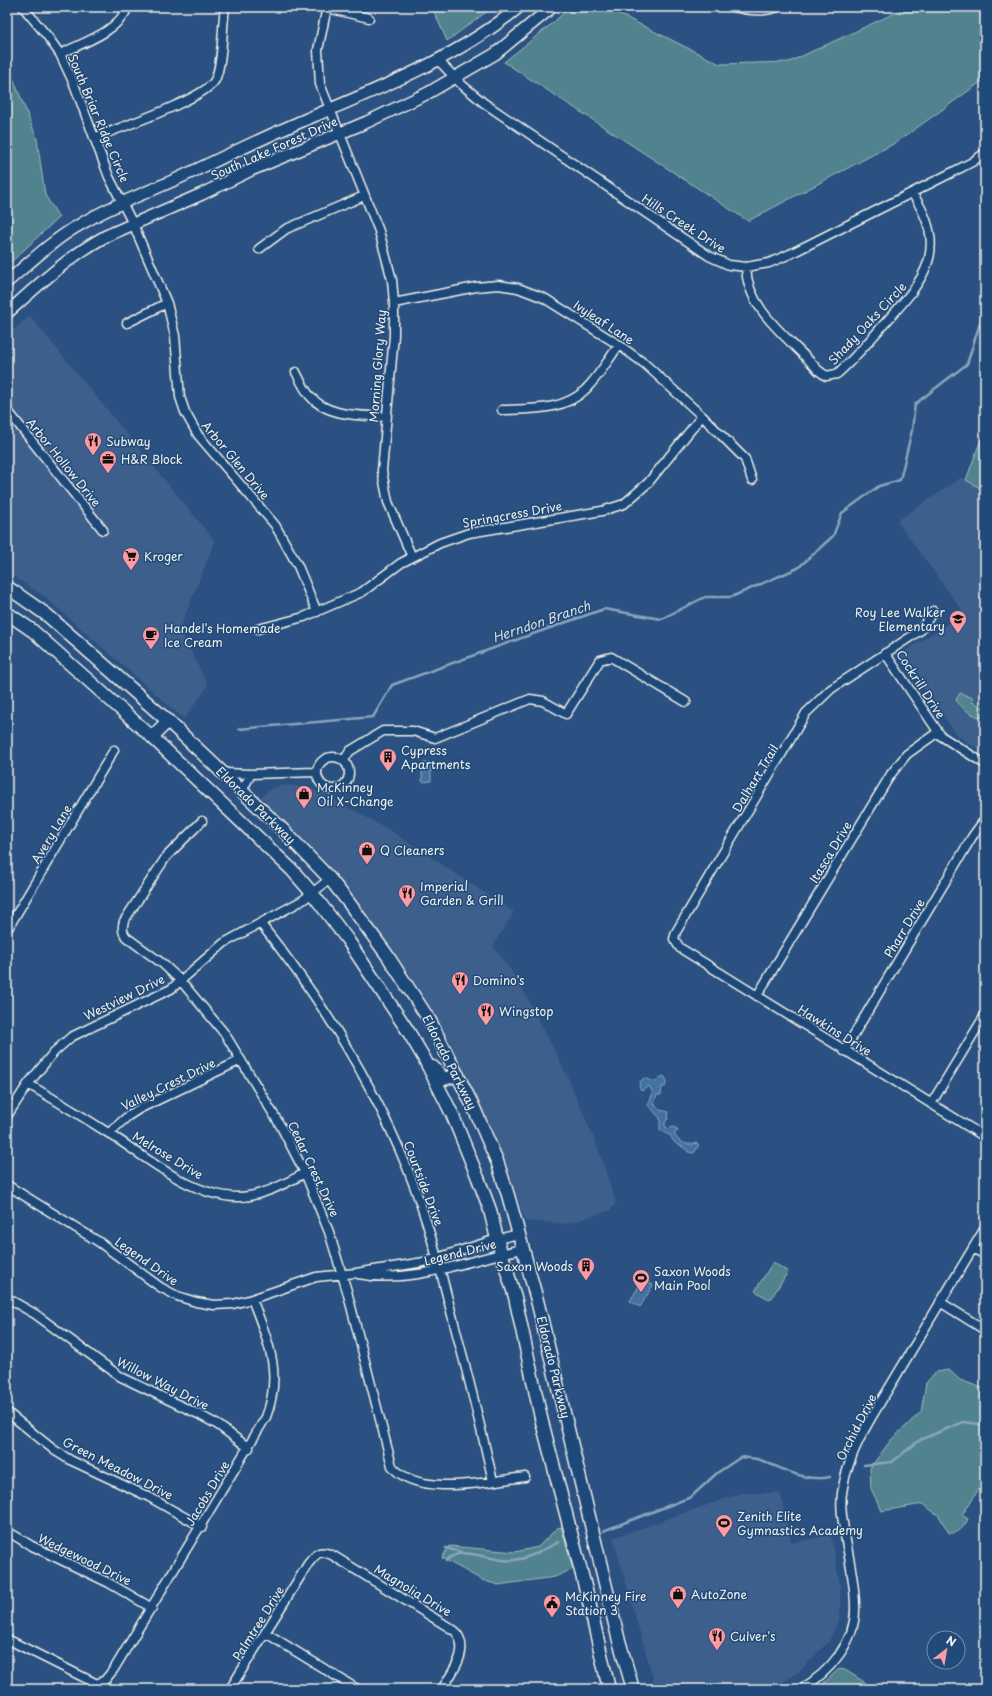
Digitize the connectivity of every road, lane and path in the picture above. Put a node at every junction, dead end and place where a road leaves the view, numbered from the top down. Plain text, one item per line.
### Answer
1 (23, 7) edge
2 (128, 7) edge
3 (225, 7) edge
4 (327, 7) edge
5 (519, 7) edge
6 (552, 7) edge
7 (734, 7) edge
8 (778, 7) edge
9 (369, 18) dead end
10 (60, 54) junction
11 (438, 60) junction
12 (455, 78) junction
13 (329, 110) junction
14 (340, 133) junction
15 (94, 138) junction
16 (985, 152) edge
17 (912, 193) junction
18 (364, 196) junction
19 (122, 203) junction
20 (133, 224) junction
21 (259, 249) dead end
22 (746, 267) junction
23 (7, 282) edge
24 (394, 302) junction
25 (167, 303) junction
26 (7, 313) edge
27 (128, 323) dead end
28 (619, 345) junction
29 (296, 372) dead end
30 (7, 410) edge
31 (502, 410) dead end
32 (702, 416) junction
33 (386, 417) junction
34 (752, 480) dead end
35 (103, 530) dead end
36 (412, 557) junction
37 (7, 586) edge
38 (933, 611) dead end
39 (317, 612) junction
40 (7, 614) edge
41 (47, 615) junction
42 (258, 629) dead end
43 (32, 631) junction
44 (885, 653) junction
45 (686, 702) dead end
46 (168, 721) junction
47 (938, 732) junction
48 (152, 737) junction
49 (114, 750) dead end
50 (344, 760) junction
51 (985, 764) edge
52 (316, 772) junction
53 (224, 773) junction
54 (251, 774) junction
55 (242, 791) junction
56 (985, 819) edge
57 (202, 821) dead end
58 (330, 879) junction
59 (312, 893) junction
60 (261, 924) junction
61 (7, 930) edge
62 (674, 941) joint
63 (181, 981) junction
64 (757, 996) junction
65 (985, 1015) edge
66 (411, 1036) junction
67 (844, 1051) junction
68 (241, 1060) junction
69 (458, 1075) junction
70 (28, 1084) junction
71 (931, 1104) junction
72 (7, 1116) edge
73 (109, 1133) junction
74 (985, 1137) edge
75 (305, 1173) junction
76 (7, 1185) edge
77 (985, 1228) edge
78 (519, 1234) junction
79 (497, 1239) junction
80 (973, 1248) junction
81 (523, 1249) junction
82 (501, 1253) junction
83 (985, 1255) edge
84 (437, 1258) junction
85 (441, 1270) junction
86 (356, 1273) junction
87 (342, 1275) junction
88 (7, 1298) edge
89 (252, 1300) junction
90 (940, 1302) junction
91 (985, 1330) edge
92 (7, 1412) edge
93 (249, 1448) junction
94 (525, 1477) dead end
95 (493, 1481) junction
96 (202, 1527) junction
97 (7, 1531) edge
98 (306, 1568) joint
99 (152, 1608) junction
100 (266, 1633) junction
101 (618, 1637) junction
102 (7, 1639) edge
103 (597, 1641) junction
104 (230, 1689) edge
105 (357, 1689) edge
106 (442, 1689) edge
107 (609, 1689) edge
108 (633, 1689) edge
109 (801, 1689) edge

1 - 10 street, South Briar Ridge Circle
2 - 10 street
3 - 15 street
4 - 9 street
4 - 13 street, Morning Glory Way
5 - 11 main road, South Lake Forest Drive
6 - 12 main road, South Lake Forest Drive
7 - 8 street
10 - 15 street, South Briar Ridge Circle
11 - 12 street, Hills Creek Drive
11 - 13 main road, South Lake Forest Drive
12 - 14 main road, South Lake Forest Drive
12 - 22 street, Hills Creek Drive
13 - 14 street, Morning Glory Way
13 - 19 main road, South Lake Forest Drive
14 - 18 street, Morning Glory Way
14 - 20 main road, South Lake Forest Drive
15 - 19 street, South Briar Ridge Circle
16 - 17 street, Hills Creek Drive
17 - 22 street, Hills Creek Drive
17 - 22 street, Shady Oaks Circle
18 - 21 street
18 - 24 street, Morning Glory Way
19 - 20 street, South Briar Ridge Circle
19 - 23 main road, South Lake Forest Drive
20 - 25 street, Arbor Glen Drive
20 - 26 main road, South Lake Forest Drive
24 - 28 street, Ivyleaf Lane
24 - 33 street, Morning Glory Way
25 - 27 street
25 - 39 street, Arbor Glen Drive
28 - 31 street
28 - 32 street, Ivyleaf Lane
29 - 33 street
30 - 35 street, Arbor Hollow Drive
32 - 34 street, Ivyleaf Lane
32 - 36 street, Springcress Drive
33 - 36 street, Morning Glory Way
36 - 39 street, Springcress Drive
37 - 41 main road, Eldorado Parkway
38 - 44 street, Cockrill Drive
39 - 42 street, Springcress Drive
40 - 43 main road, Eldorado Parkway
41 - 43 main road
41 - 46 main road, Eldorado Parkway
43 - 48 main road, Eldorado Parkway
44 - 47 street, Cockrill Drive
44 - 62 street, Dalhart Trail
45 - 50 street
46 - 48 main road
46 - 53 main road, Eldorado Parkway
47 - 51 street, Cockrill Drive
47 - 64 street, Itasca Drive
48 - 59 main road, Eldorado Parkway
49 - 61 street, Avery Lane
50 - 52 street
50 - 52 street
52 - 54 street
53 - 54 street
53 - 55 main road, Eldorado Parkway
54 - 55 street
55 - 58 main road, Eldorado Parkway
56 - 67 street, Pharr Drive
57 - 63 street, Cedar Crest Drive
58 - 59 street, Westview Drive
58 - 69 main road, Eldorado Parkway
59 - 60 street, Westview Drive
59 - 66 main road, Eldorado Parkway
60 - 63 street, Westview Drive
60 - 84 street, Courtside Drive
62 - 64 street, Hawkins Drive
63 - 68 street, Cedar Crest Drive
63 - 70 street, Westview Drive
64 - 67 street, Hawkins Drive
65 - 71 street
66 - 69 main road
66 - 79 main road, Eldorado Parkway
67 - 71 street, Hawkins Drive
68 - 73 street, Valley Crest Drive
68 - 75 street, Cedar Crest Drive
69 - 78 main road, Eldorado Parkway
70 - 72 street, Westview Drive
70 - 73 street, Melrose Drive
71 - 74 street, Hawkins Drive
73 - 75 street, Melrose Drive
75 - 87 street, Cedar Crest Drive
76 - 89 street, Legend Drive
77 - 80 street, Orchid Drive
78 - 79 street, Legend Drive
78 - 81 main road, Eldorado Parkway
79 - 82 main road, Eldorado Parkway
79 - 84 street, Legend Drive
80 - 83 street
80 - 90 street, Orchid Drive
81 - 82 street, Legend Drive
81 - 101 main road, Eldorado Parkway
82 - 85 street, Legend Drive
82 - 103 main road, Eldorado Parkway
84 - 85 street, Courtside Drive
84 - 86 street, Legend Drive
85 - 86 street, Legend Drive
85 - 95 street, Courtside Drive
86 - 87 street, Legend Drive
87 - 89 street, Legend Drive
87 - 95 street, Cedar Crest Drive
88 - 93 street, Willow Way Drive
89 - 93 street, Jacobs Drive
90 - 91 street
90 - 109 street, Orchid Drive
92 - 96 street, Green Meadow Drive
93 - 96 street, Jacobs Drive
94 - 95 street, Cedar Crest Drive
96 - 99 street, Jacobs Drive
97 - 99 street, Wedgewood Drive
98 - 100 street, Palmtree Drive
98 - 106 street, Magnolia Drive
99 - 102 street, Jacobs Drive
100 - 104 street, Palmtree Drive
100 - 105 street
101 - 103 main road
101 - 108 main road, Eldorado Parkway
103 - 107 main road, Eldorado Parkway

